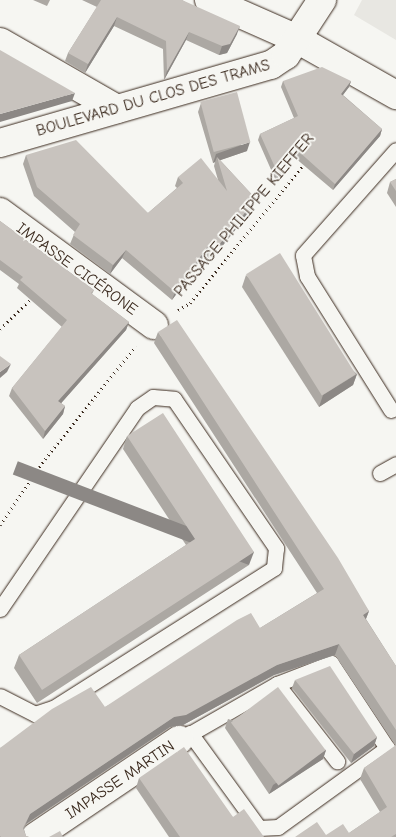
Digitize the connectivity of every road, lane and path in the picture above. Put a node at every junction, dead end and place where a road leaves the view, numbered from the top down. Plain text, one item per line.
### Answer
1 (209, 0) edge
2 (322, 0) edge
3 (297, 39) junction
4 (0, 42) edge
5 (396, 95) edge
6 (117, 109) junction
7 (0, 143) edge
8 (396, 150) edge
9 (312, 154) edge
10 (0, 212) edge
11 (66, 260) junction
12 (154, 325) junction
13 (0, 329) edge
14 (391, 410) dead end
15 (396, 464) edge
16 (380, 472) dead end
17 (0, 524) edge
18 (0, 609) edge
19 (277, 684) junction
20 (0, 696) edge
21 (185, 736) junction
22 (337, 761) dead end
23 (35, 837) edge

1 - 3 street
2 - 3 street, BOULEVARD DU CLOS DES TRAMS
3 - 5 street
3 - 6 street, BOULEVARD DU CLOS DES TRAMS
4 - 6 street
6 - 7 street, BOULEVARD DU CLOS DES TRAMS
8 - 14 lane
9 - 12 path, PASSAGE PHILIPPE KIEFFER
10 - 11 street, IMPASSE CICÉRONE
11 - 12 street, IMPASSE CICÉRONE
11 - 13 path
12 - 17 path, PASSAGE PHILIPPE KIEFFER
15 - 16 lane
18 - 20 lane
19 - 21 lane
19 - 21 lane
19 - 22 lane
21 - 23 street, IMPASSE MARTIN

